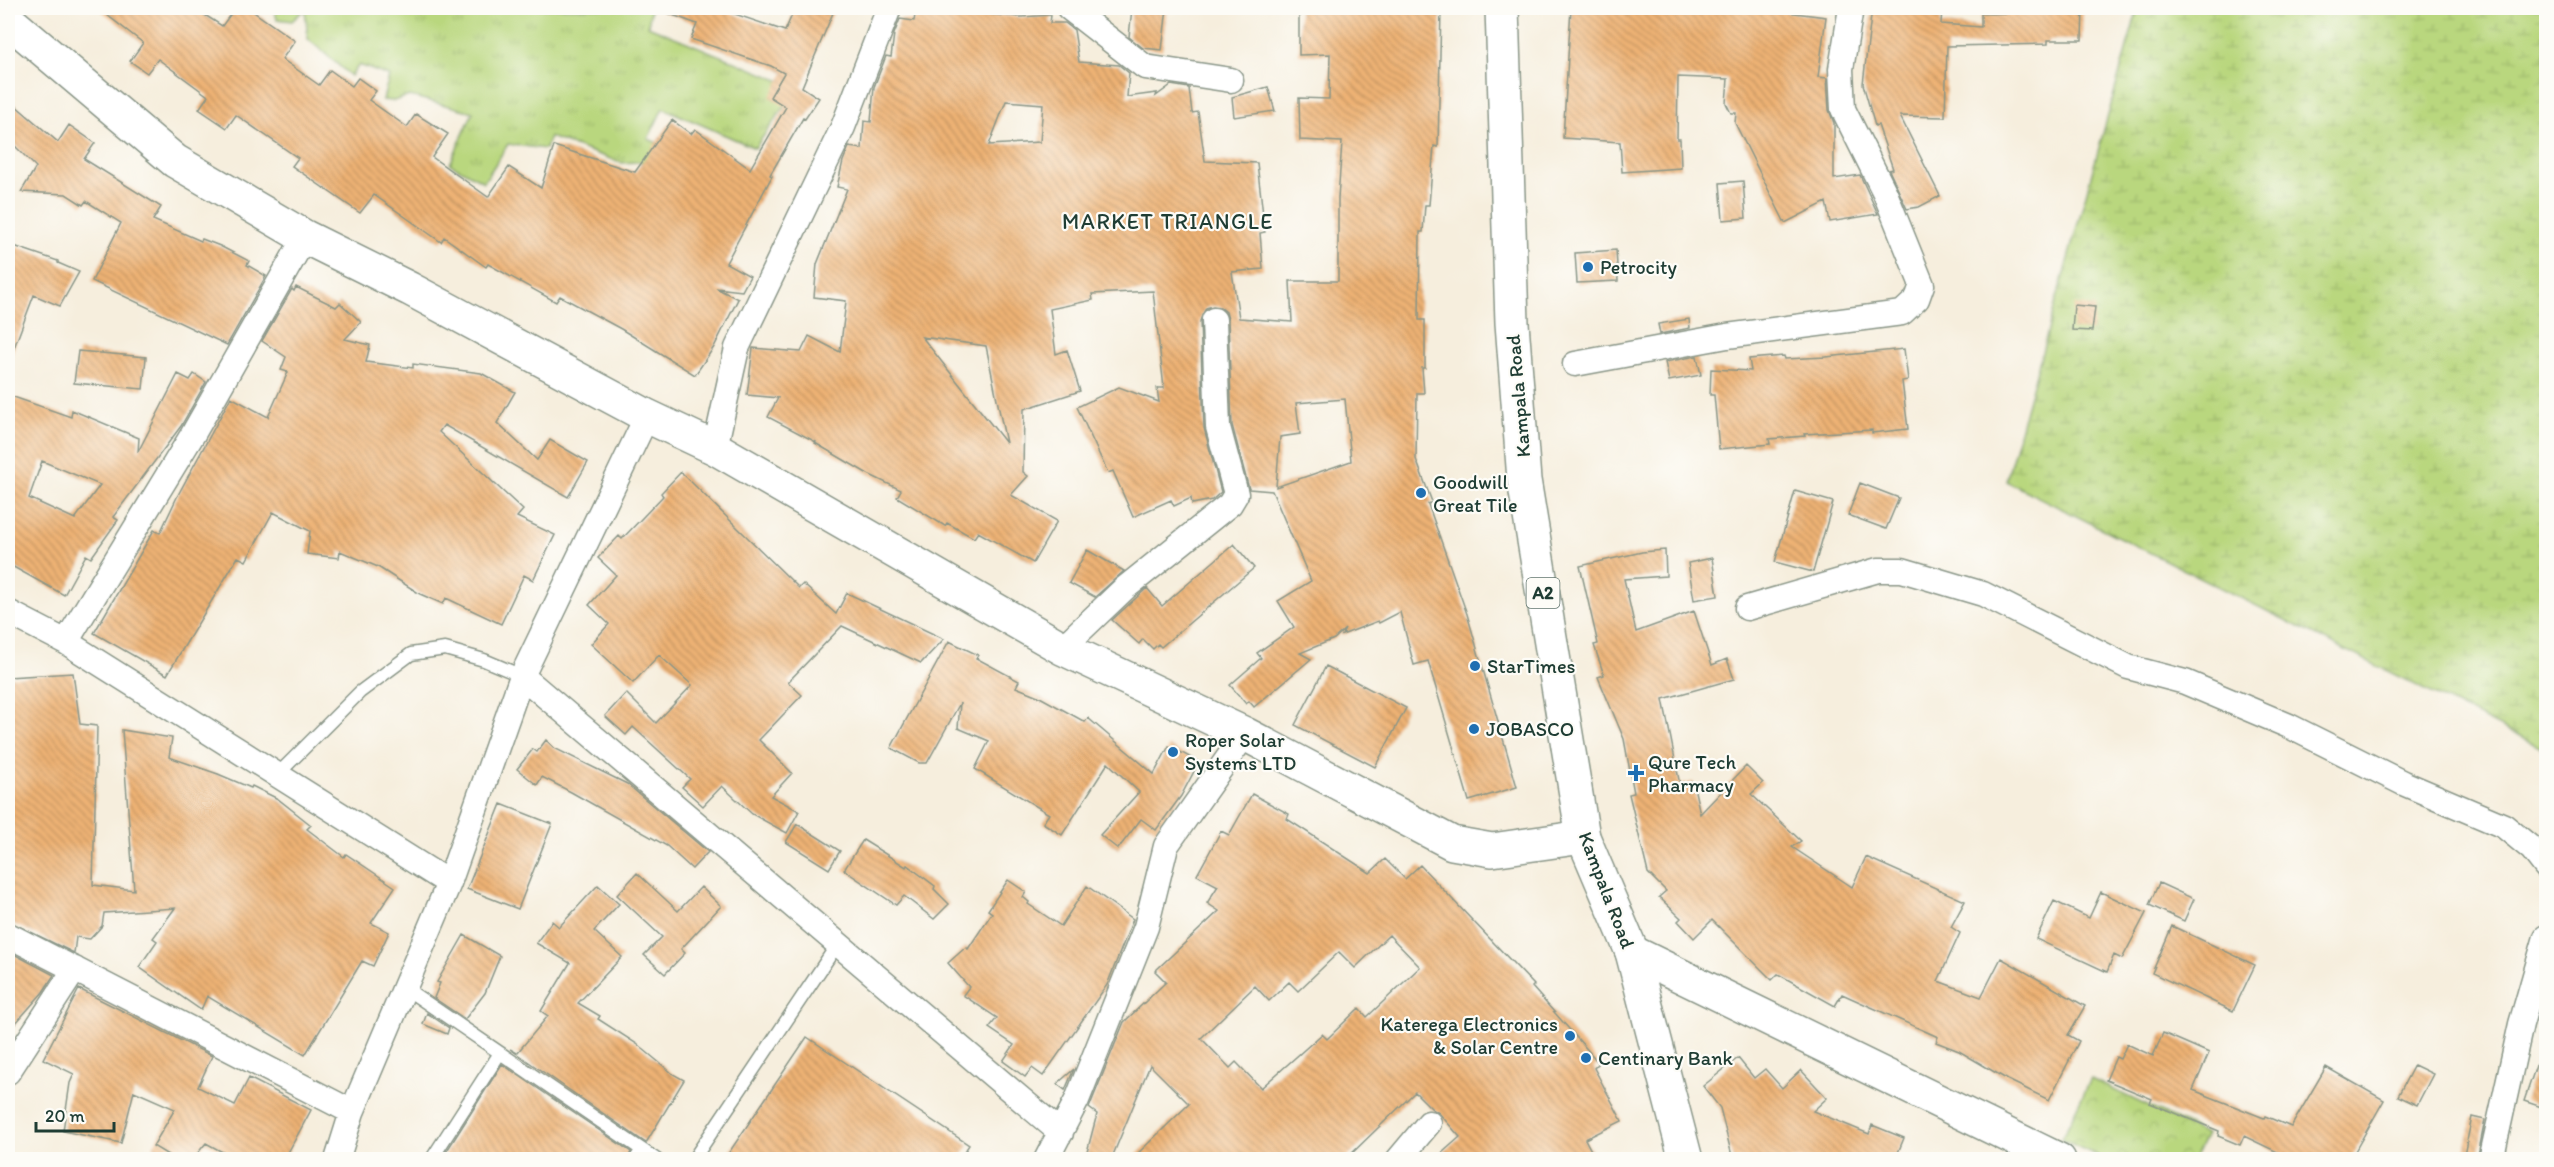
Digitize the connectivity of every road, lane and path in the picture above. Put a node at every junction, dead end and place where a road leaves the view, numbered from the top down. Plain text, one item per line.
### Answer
1 (889, 8) edge
2 (1069, 8) edge
3 (1502, 8) edge
4 (1851, 8) edge
5 (8, 20) edge
6 (1231, 80) dead end
7 (305, 237) junction
8 (1215, 320) dead end
9 (1575, 364) dead end
10 (647, 416) junction
11 (715, 448) junction
12 (1747, 608) dead end
13 (8, 612) edge
14 (66, 642) junction
15 (1062, 648) junction
16 (522, 676) junction
17 (1245, 734) junction
18 (278, 775) junction
19 (1583, 837) junction
20 (2547, 867) edge
21 (450, 884) junction
22 (8, 935) edge
23 (2547, 937) edge
24 (837, 945) junction
25 (1632, 951) junction
26 (75, 969) junction
27 (405, 988) junction
28 (500, 1053) junction
29 (8, 1072) edge
30 (352, 1113) junction
31 (1429, 1123) dead end
32 (1061, 1133) junction
33 (639, 1155) edge
34 (337, 1160) edge
35 (431, 1160) edge
36 (657, 1160) edge
37 (693, 1160) edge
38 (1046, 1160) edge
39 (1398, 1160) edge
40 (1686, 1160) edge
41 (2060, 1160) edge
42 (2491, 1160) edge

1 - 11 street
2 - 6 street
3 - 19 street, Kampala Road / A2
4 - 9 street
5 - 7 street
7 - 10 street
7 - 14 street
8 - 15 street
10 - 11 street
10 - 16 street
11 - 15 street
12 - 20 street
13 - 14 street
14 - 18 street
15 - 17 street
16 - 18 lane
16 - 21 street
16 - 24 street
17 - 19 street
17 - 32 street
18 - 21 street
19 - 25 street, Kampala Road / A2
21 - 27 street
22 - 26 street
23 - 42 street
24 - 32 street
24 - 37 lane
25 - 40 street, Kampala Road / A2
25 - 41 street
26 - 29 street
26 - 30 street
27 - 28 lane
27 - 30 street
28 - 33 lane
28 - 35 lane
30 - 34 street
31 - 39 street
32 - 38 street
33 - 36 lane

